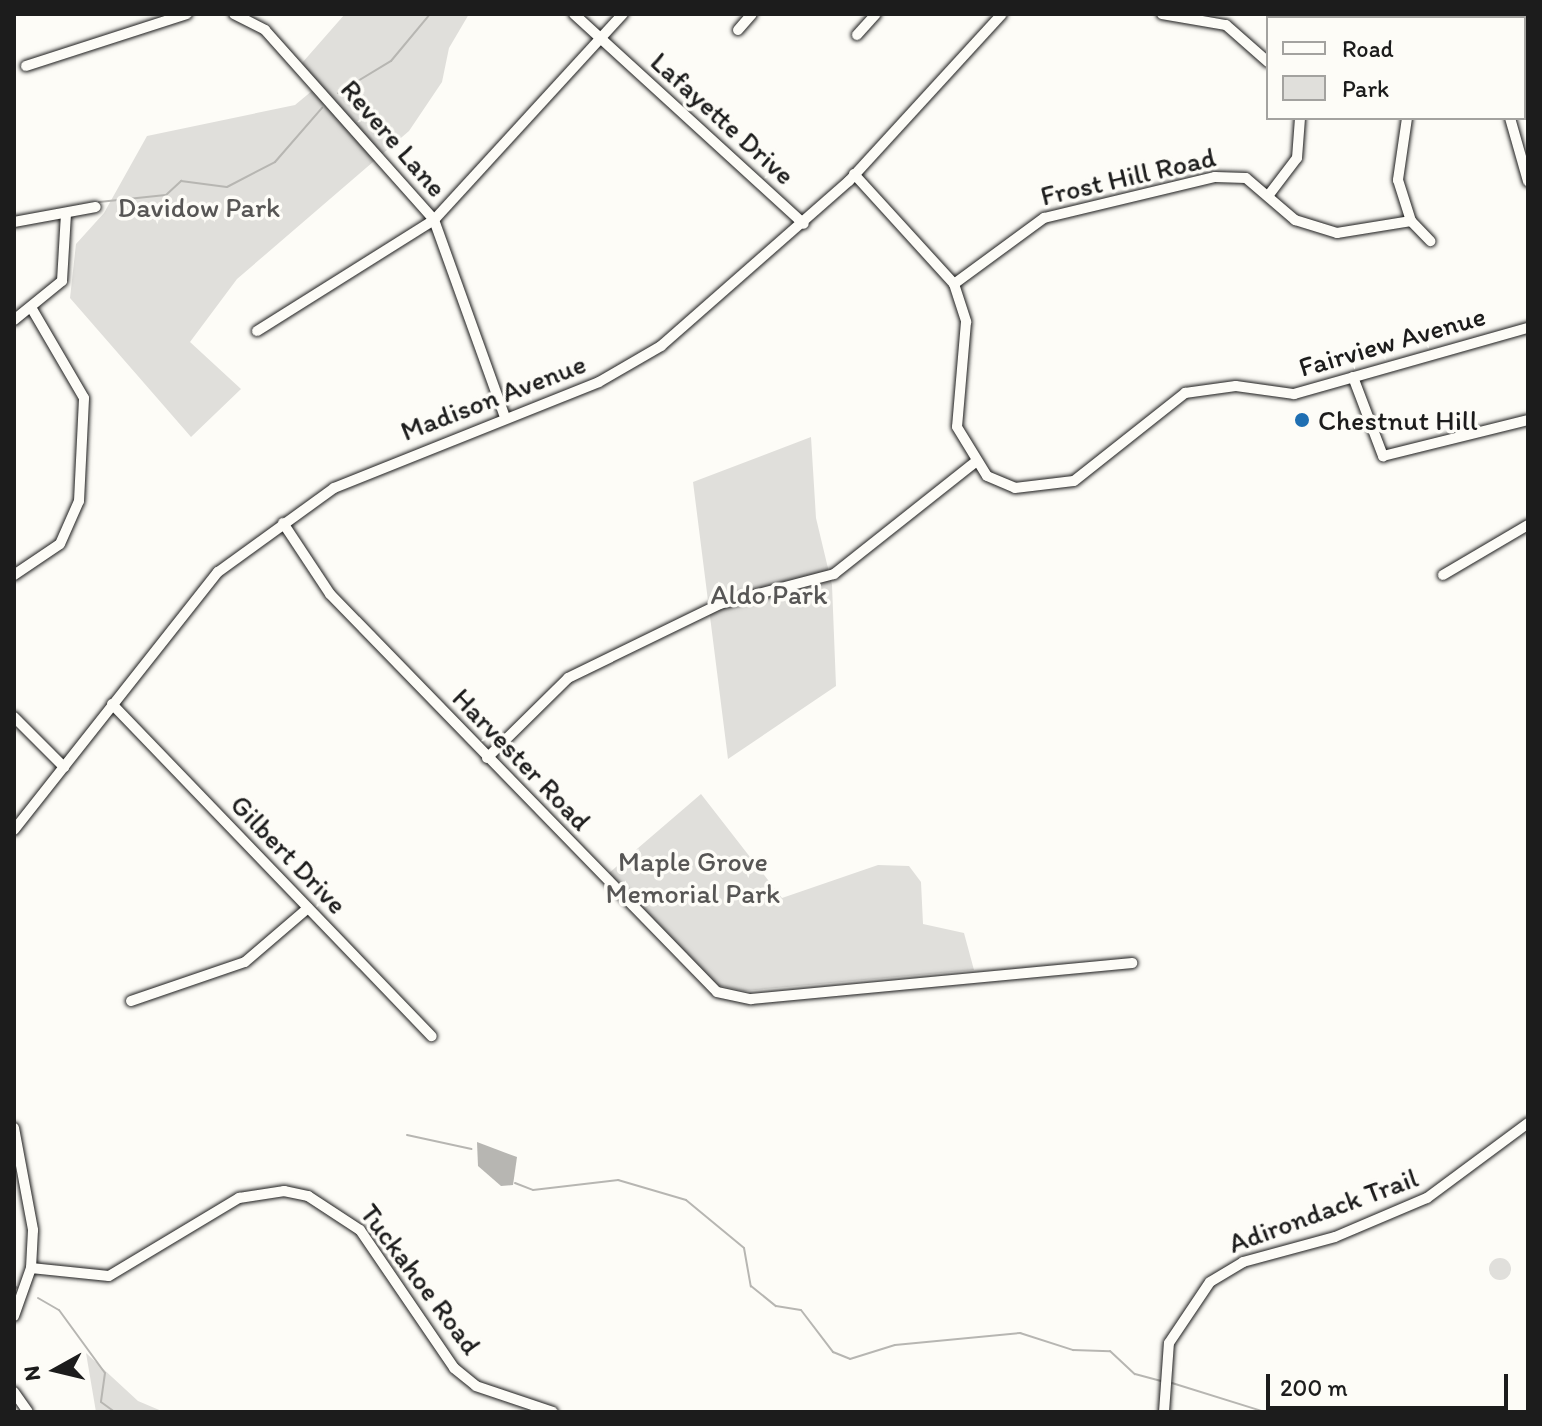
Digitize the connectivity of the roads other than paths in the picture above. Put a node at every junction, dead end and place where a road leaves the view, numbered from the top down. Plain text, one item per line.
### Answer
1 (187, 14) edge
2 (234, 14) edge
3 (574, 14) edge
4 (623, 14) edge
5 (752, 14) edge
6 (876, 14) edge
7 (1002, 14) edge
8 (1162, 14) edge
9 (738, 30) dead end
10 (857, 35) dead end
11 (600, 38) junction
12 (1266, 60) edge
13 (26, 66) dead end
14 (1300, 120) edge
15 (1407, 120) edge
16 (1511, 120) edge
17 (854, 174) junction
18 (1528, 181) edge
19 (1268, 196) junction
20 (96, 207) dead end
21 (66, 213) junction
22 (434, 220) junction
23 (1411, 221) junction
24 (14, 222) edge
25 (804, 224) junction
26 (1430, 241) dead end
27 (954, 284) junction
28 (32, 309) junction
29 (14, 320) edge
30 (1528, 328) edge
31 (257, 331) dead end
32 (1353, 377) junction
33 (505, 417) junction
34 (1528, 420) edge
35 (974, 463) junction
36 (283, 523) junction
37 (1528, 525) edge
38 (14, 575) edge
39 (1443, 575) dead end
40 (112, 704) junction
41 (14, 717) edge
42 (487, 758) junction
43 (64, 767) junction
44 (14, 830) edge
45 (308, 908) junction
46 (1132, 963) dead end
47 (131, 1001) dead end
48 (432, 1036) dead end
49 (1528, 1123) edge
50 (14, 1128) edge
51 (17, 1158) edge
52 (31, 1268) junction
53 (14, 1316) edge
54 (14, 1392) edge
55 (28, 1412) edge
56 (553, 1412) edge
57 (1164, 1412) edge

1 - 13 street
2 - 22 street, Revere Lane
3 - 11 street, Lafayette Drive
4 - 11 street
5 - 9 street
6 - 10 street
7 - 17 street, Madison Avenue
8 - 12 street
11 - 22 street
11 - 25 street, Lafayette Drive
14 - 19 street
15 - 23 street
16 - 18 street
17 - 25 street, Madison Avenue
17 - 27 street
19 - 23 street, Frost Hill Road
19 - 27 street, Frost Hill Road
20 - 21 street
21 - 24 street
21 - 28 street
22 - 31 street
22 - 33 street, Revere Lane
23 - 26 street
25 - 33 street, Madison Avenue
27 - 35 street
28 - 29 street
28 - 38 street
30 - 32 street, Fairview Avenue
32 - 34 street
32 - 35 street, Fairview Avenue
33 - 36 street, Madison Avenue
35 - 42 street
36 - 40 street, Madison Avenue
36 - 42 street, Harvester Road
37 - 39 street
40 - 43 street, Madison Avenue
40 - 45 street, Gilbert Drive
41 - 43 street
42 - 46 street, Harvester Road
43 - 44 street, Madison Avenue
45 - 47 street
45 - 48 street, Gilbert Drive
49 - 57 street, Adirondack Trail
50 - 51 street
51 - 52 street
52 - 53 street
52 - 56 street, Tuckahoe Road
54 - 55 street

